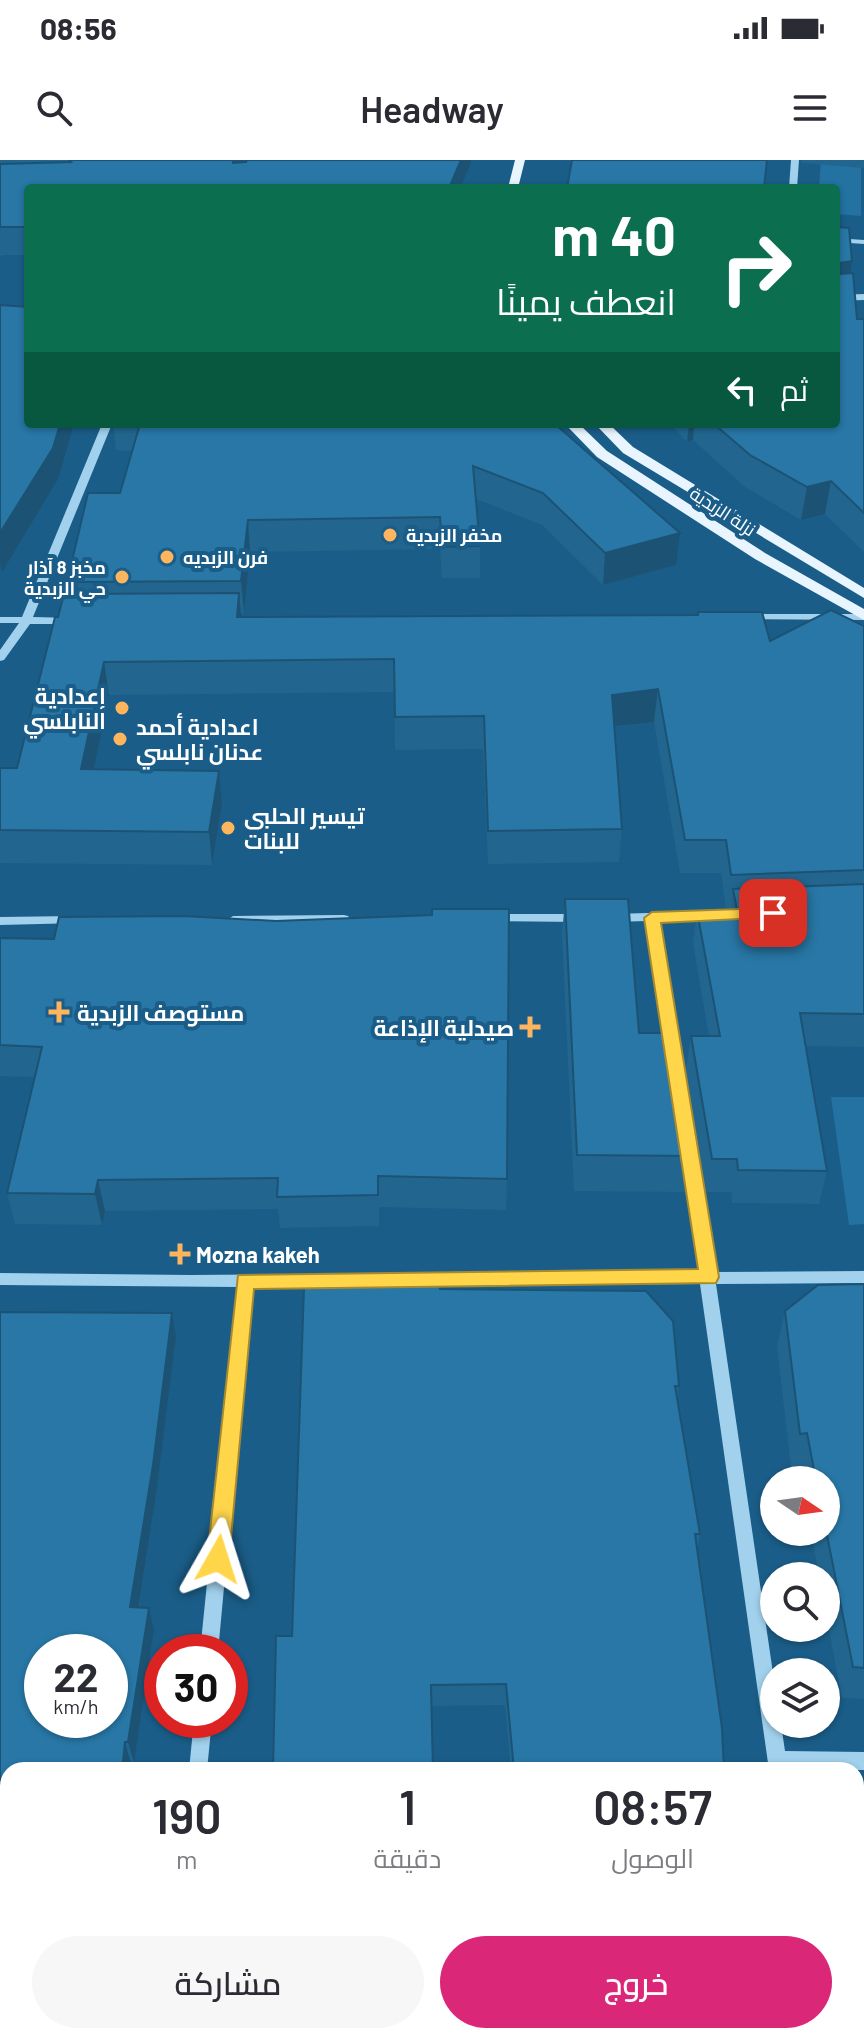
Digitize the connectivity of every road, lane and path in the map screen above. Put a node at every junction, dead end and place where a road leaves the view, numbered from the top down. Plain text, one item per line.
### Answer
1 (520, 160) edge
2 (795, 160) edge
3 (514, 184) edge
4 (793, 184) edge
5 (840, 240) edge
6 (864, 242) edge
7 (864, 297) edge
8 (840, 298) edge
9 (105, 428) edge
10 (576, 428) edge
11 (606, 428) edge
12 (864, 594) edge
13 (864, 616) edge
14 (737, 617) edge
15 (0, 620) edge
16 (89, 620) edge
17 (26, 621) junction
18 (0, 658) edge
19 (728, 915) edge
20 (589, 918) edge
21 (604, 918) edge
22 (652, 918) junction
23 (366, 919) edge
24 (477, 919) edge
25 (95, 920) edge
26 (223, 920) edge
27 (0, 921) edge
28 (677, 1074) edge
29 (685, 1121) edge
30 (709, 1277) junction
31 (864, 1277) edge
32 (0, 1279) edge
33 (245, 1281) junction
34 (211, 1634) edge
35 (201, 1738) edge
36 (864, 1761) edge
37 (199, 1762) edge
38 (777, 1762) edge
39 (842, 1762) edge

1 - 3 main road
2 - 4 street
5 - 6 street
7 - 8 street
9 - 17 street
10 - 13 main road, نزلة الزبدية
11 - 12 main road, نزلة الزبدية
13 - 14 street
15 - 17 street
16 - 17 street
17 - 18 street
19 - 22 street
20 - 24 street
21 - 22 street
22 - 28 street
23 - 26 street
25 - 27 street
29 - 30 street
30 - 31 street
30 - 33 street
30 - 38 street
32 - 33 street
33 - 34 street
35 - 37 street
36 - 39 street

